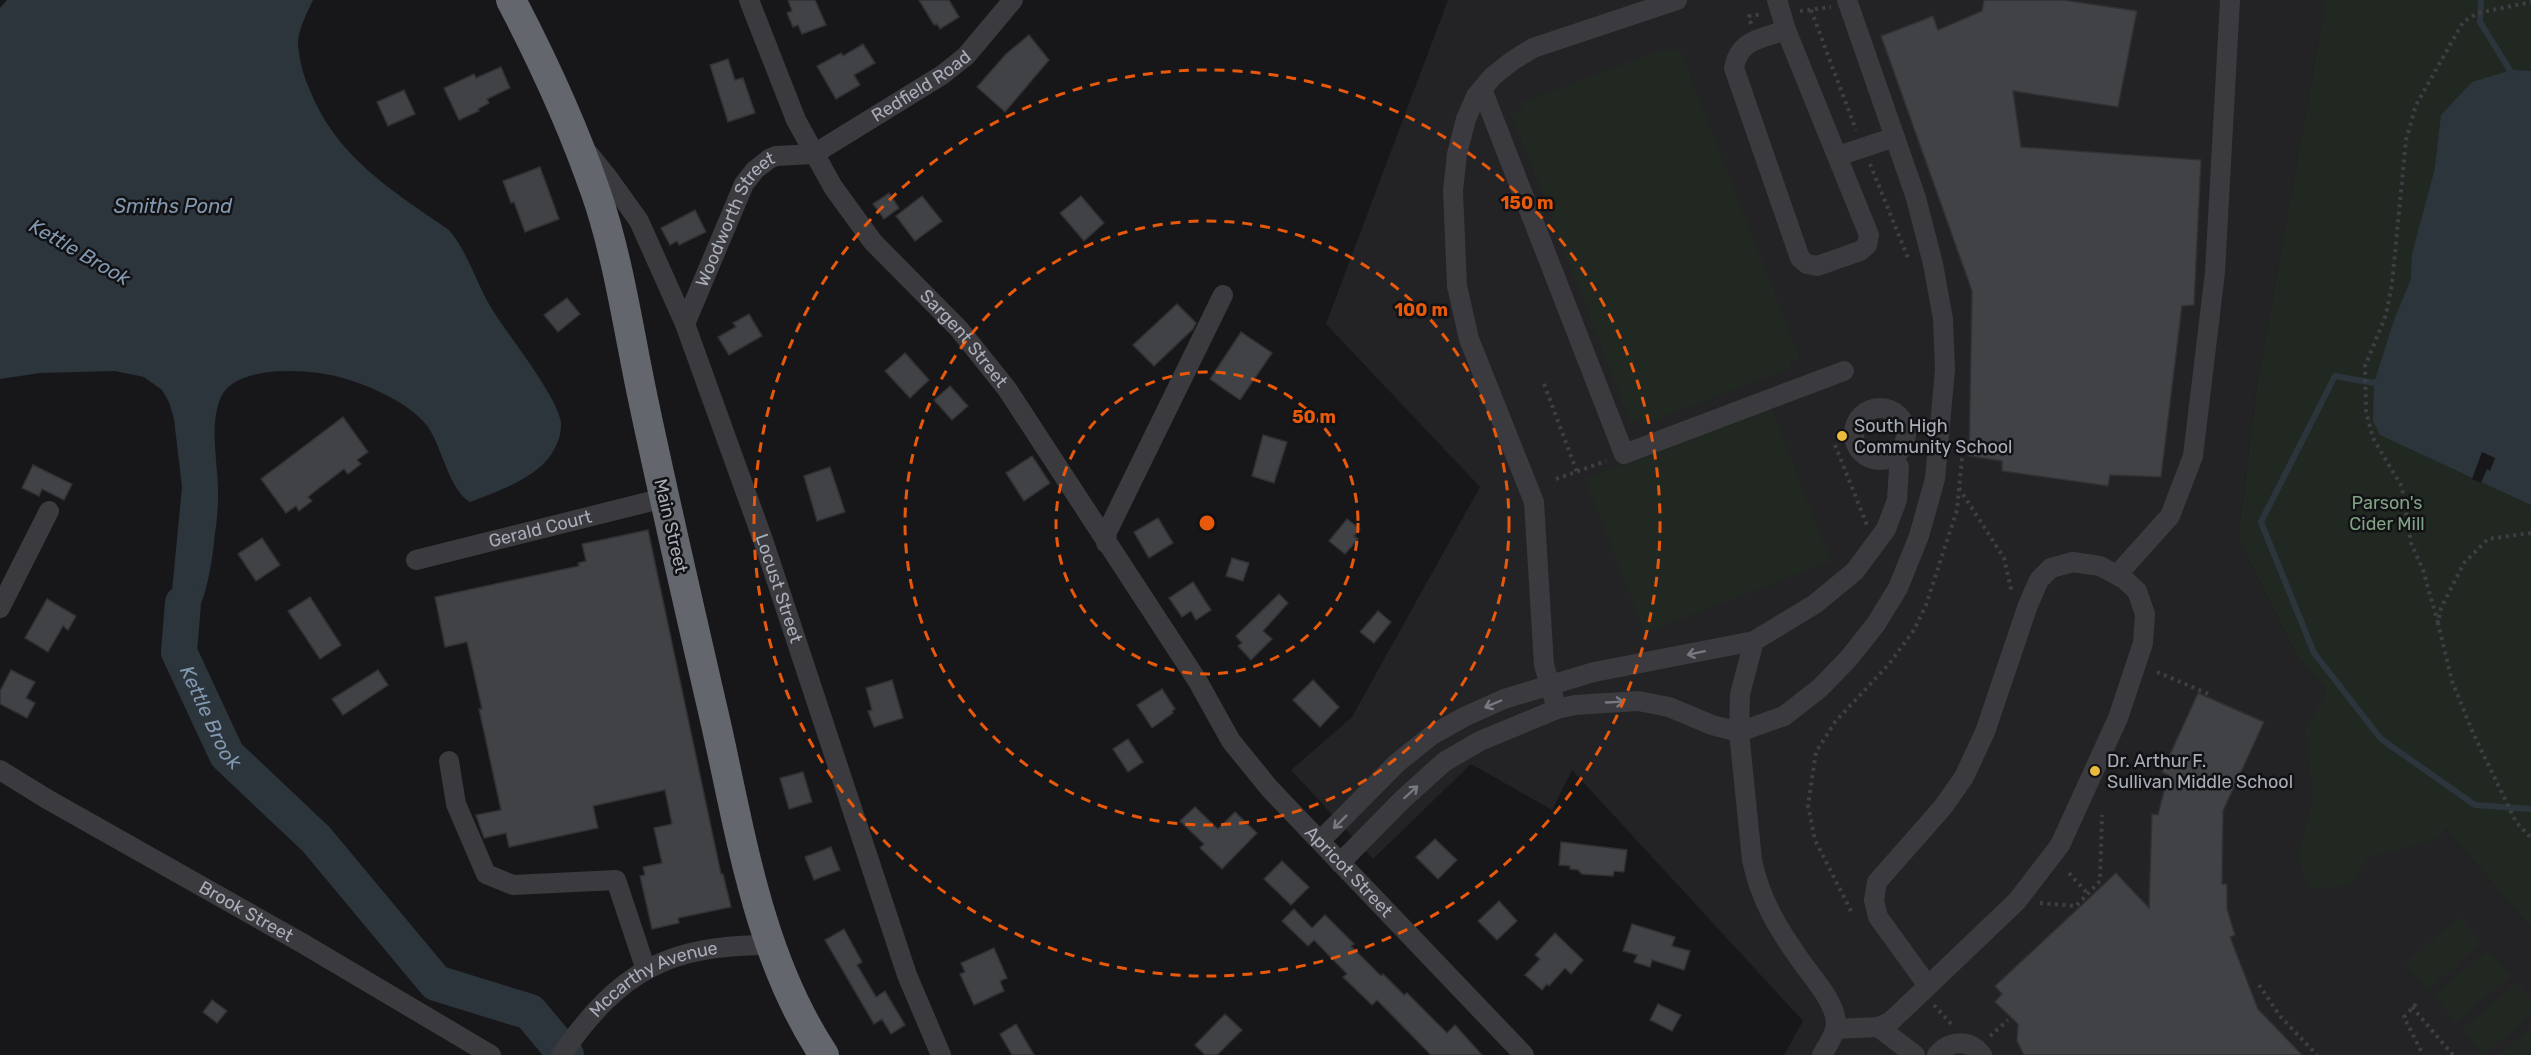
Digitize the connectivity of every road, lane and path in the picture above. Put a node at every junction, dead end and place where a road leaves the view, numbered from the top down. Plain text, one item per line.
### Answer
1 (512, 0) edge
2 (749, 0) edge
3 (1013, 0) edge
4 (1677, 0) edge
5 (2230, 0) edge
6 (2531, 2) edge
7 (1840, 4) edge
8 (1811, 10) junction
9 (1786, 14) edge
10 (1482, 89) junction
11 (1859, 136) dead end
12 (1895, 137) junction
13 (577, 141) junction
14 (814, 154) junction
15 (1838, 156) junction
16 (1869, 160) dead end
17 (1908, 258) dead end
18 (1223, 295) dead end
19 (685, 324) junction
20 (1844, 371) dead end
21 (1544, 384) dead end
22 (1835, 445) dead end
23 (1963, 447) dead end
24 (1893, 456) dead end
25 (1601, 463) dead end
26 (1578, 472) junction
27 (1556, 479) dead end
28 (1959, 488) junction
29 (664, 498) junction
30 (49, 511) dead end
31 (1869, 531) dead end
32 (2531, 533) edge
33 (1106, 543) junction
34 (416, 560) dead end
35 (2117, 575) junction
36 (2012, 598) dead end
37 (0, 608) edge
38 (2438, 623) junction
39 (1754, 641) junction
40 (2157, 672) dead end
41 (1192, 674) joint
42 (1548, 685) junction
43 (2211, 695) dead end
44 (1557, 709) junction
45 (1739, 732) junction
46 (449, 761) dead end
47 (0, 770) edge
48 (2102, 815) dead end
49 (2531, 838) edge
50 (1320, 841) junction
51 (1340, 863) junction
52 (2069, 873) dead end
53 (2088, 894) junction
54 (2036, 903) dead end
55 (1851, 911) dead end
56 (771, 945) junction
57 (646, 970) junction
58 (2259, 985) dead end
59 (1931, 996) junction
60 (1948, 1020) dead end
61 (2008, 1020) dead end
62 (1878, 1027) junction
63 (1835, 1029) junction
64 (1990, 1036) dead end
65 (491, 1055) edge
66 (561, 1055) edge
67 (824, 1055) edge
68 (941, 1055) edge
69 (1524, 1055) edge
70 (1822, 1055) edge
71 (1915, 1055) edge
72 (1937, 1055) edge
73 (1982, 1055) edge
74 (2317, 1055) edge
75 (2423, 1055) edge
76 (2453, 1055) edge

1 - 13 highway, Main Street
2 - 14 street, Sargent Street
3 - 14 street, Redfield Road
4 - 10 street
5 - 35 street
6 - 38 path
7 - 8 path
7 - 12 street
8 - 9 path
8 - 11 path
9 - 15 street
9 - 15 street
10 - 20 street
10 - 42 street
12 - 15 street
12 - 45 street
13 - 19 street, Locust Street
13 - 29 highway, Main Street
14 - 19 street, Woodworth Street
14 - 33 street, Sargent Street
16 - 17 path
18 - 33 street
19 - 68 street, Locust Street
21 - 26 path
22 - 31 path
23 - 28 path
24 - 39 street
25 - 26 path
26 - 27 path
28 - 36 path
28 - 55 path
29 - 34 street, Gerald Court
29 - 56 highway, Main Street
30 - 37 street
32 - 38 path
33 - 41 street, Sargent Street
35 - 59 street
35 - 59 street
38 - 49 path
39 -> 42 street
39 - 45 street
40 - 43 path
41 - 50 street, Apricot Street
42 - 44 street
42 -> 50 street
44 -> 45 street
51 -> 44 street
45 - 63 street
46 - 57 street
47 - 65 street, Brook Street
48 - 53 path
50 - 51 street, Apricot Street
51 - 69 street, Apricot Street
52 - 53 path
53 - 54 path
56 - 57 street, Mccarthy Avenue
56 - 67 highway, Main Street
57 - 66 street, Mccarthy Avenue
58 - 74 path
59 - 60 path
59 - 62 street
61 - 64 path
62 - 63 street
62 - 71 street
63 - 70 street
72 - 73 street
75 - 76 path

